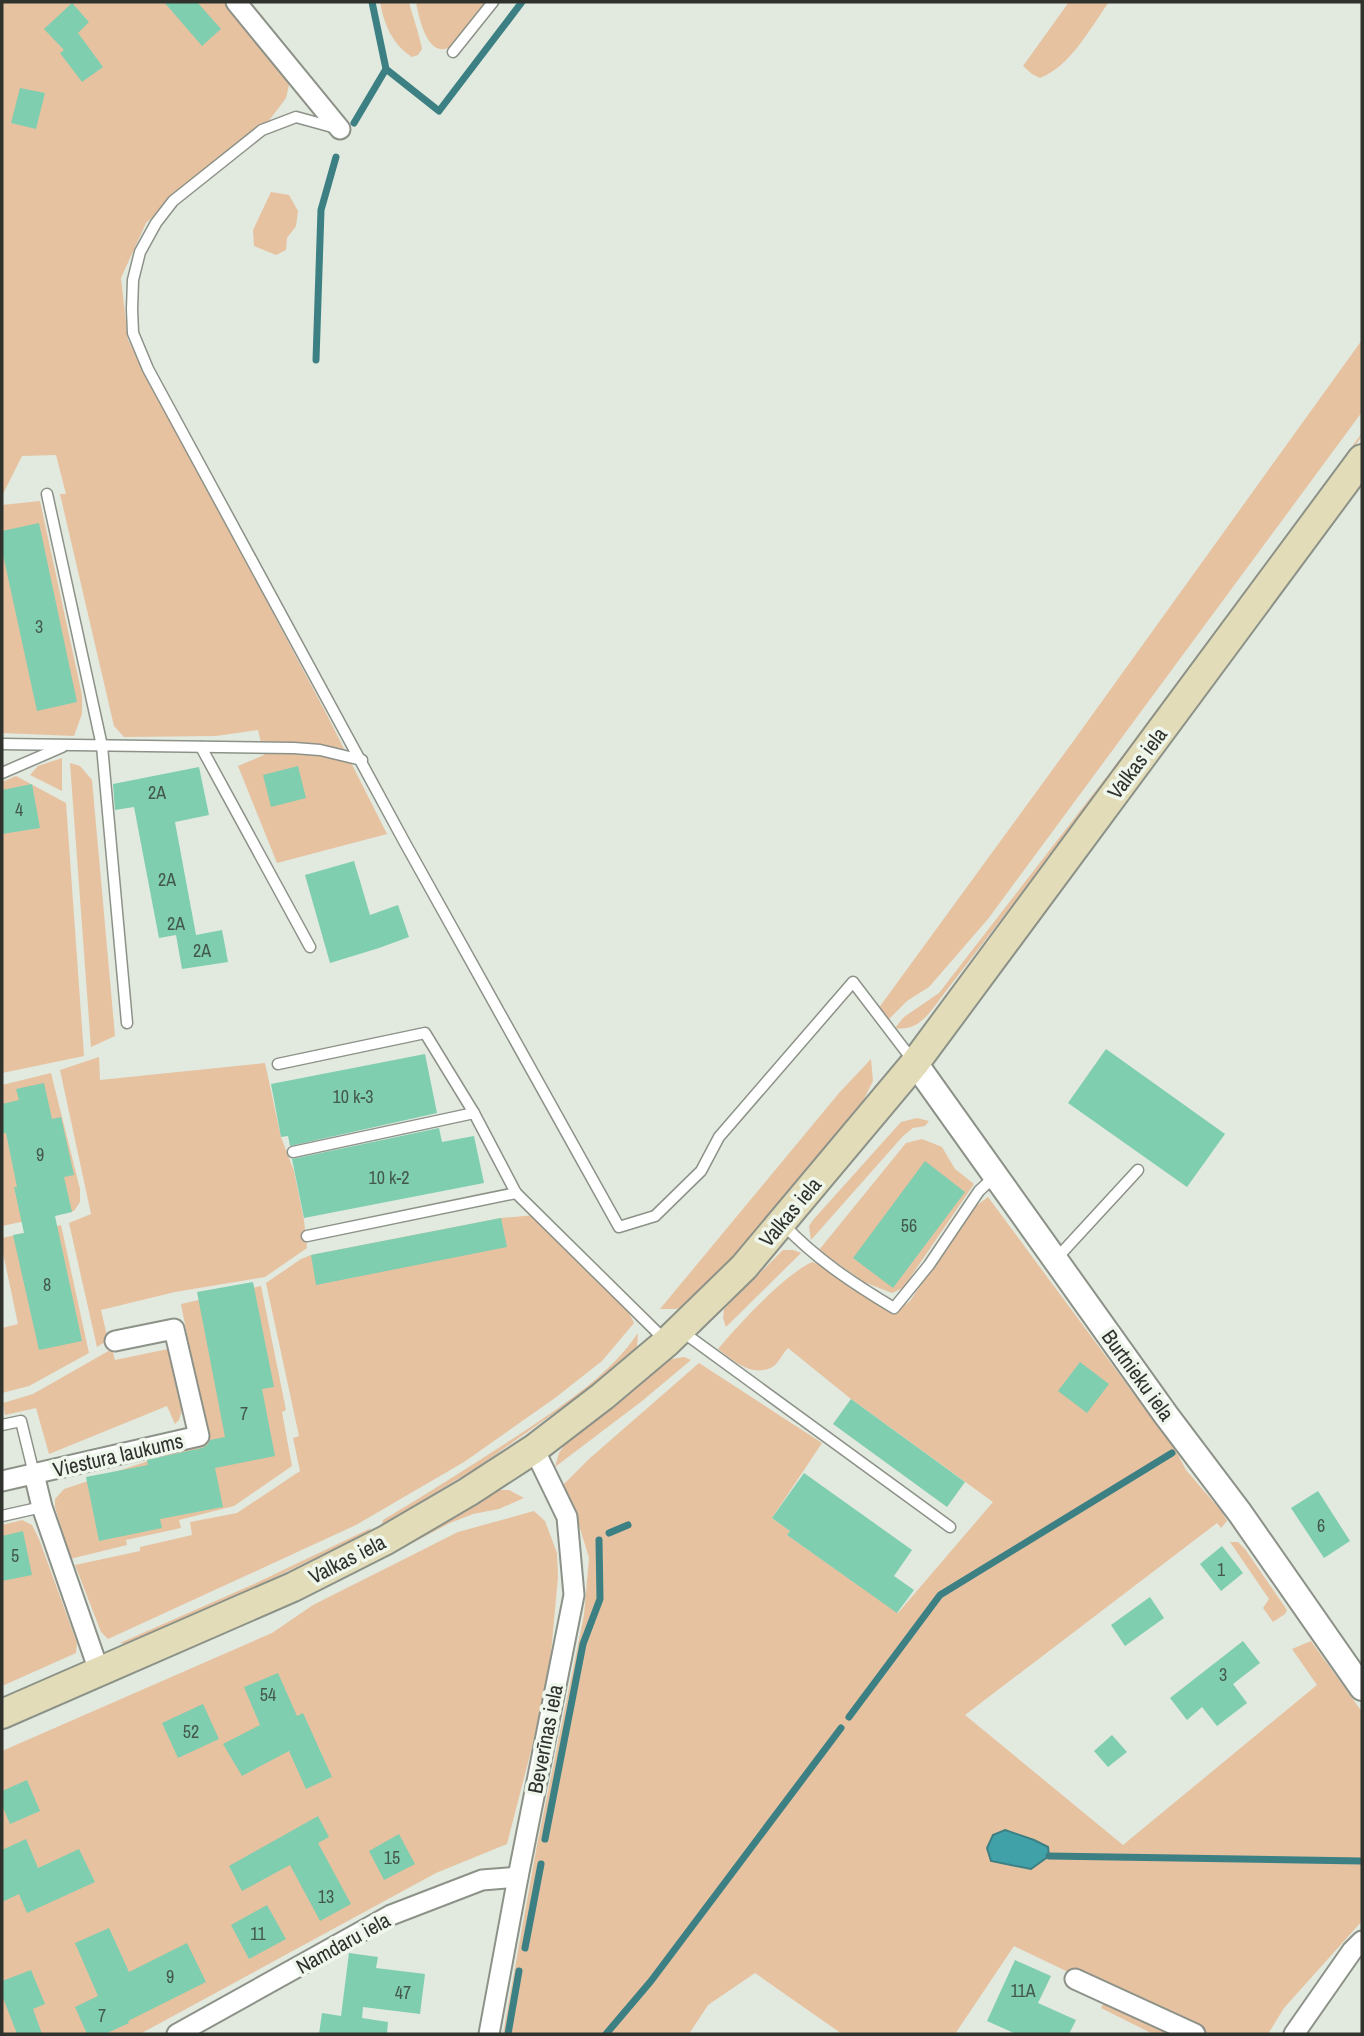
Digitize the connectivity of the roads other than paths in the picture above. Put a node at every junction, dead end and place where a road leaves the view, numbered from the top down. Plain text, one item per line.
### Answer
1 (236, 2) edge
2 (493, 2) edge
3 (453, 52) dead end
4 (340, 129) joint
5 (1362, 459) edge
6 (47, 494) dead end
7 (2, 744) edge
8 (65, 746) junction
9 (102, 746) junction
10 (201, 747) junction
11 (362, 760) junction
12 (2, 773) edge
13 (310, 947) dead end
14 (127, 1023) dead end
15 (915, 1063) junction
16 (278, 1064) dead end
17 (474, 1112) junction
18 (293, 1152) dead end
19 (1138, 1170) dead end
20 (995, 1177) junction
21 (516, 1193) junction
22 (782, 1222) junction
23 (307, 1236) dead end
24 (1056, 1260) junction
25 (673, 1336) junction
26 (115, 1341) dead end
27 (2, 1425) edge
28 (534, 1449) junction
29 (34, 1474) junction
30 (2, 1481) edge
31 (42, 1507) junction
32 (2, 1516) edge
33 (950, 1527) dead end
34 (99, 1671) junction
35 (1362, 1688) edge
36 (2, 1714) edge
37 (518, 1877) junction
38 (1362, 1941) edge
39 (1076, 1979) dead end
40 (177, 2034) edge
41 (489, 2034) edge
42 (1195, 2034) edge
43 (1294, 2034) edge

1 - 4 street
2 - 3 lane
4 - 11 lane
5 - 15 main road, Valkas iela
6 - 9 lane
7 - 8 lane
8 - 9 lane
8 - 12 lane
9 - 10 lane
9 - 14 lane
10 - 11 lane
10 - 13 lane
11 - 15 lane
15 - 20 street, Burtnieku iela
15 - 22 main road, Valkas iela
16 - 17 lane
17 - 18 lane
17 - 21 lane
19 - 24 lane
20 - 22 lane
20 - 24 street, Burtnieku iela
21 - 23 lane
21 - 25 lane
22 - 25 main road, Valkas iela
24 - 35 street, Burtnieku iela
25 - 28 main road, Valkas iela
25 - 33 lane
26 - 29 street, Viestura laukums
27 - 29 lane
28 - 34 main road, Valkas iela
28 - 37 street, Beverīnas iela
29 - 30 street, Viestura laukums
29 - 31 street, Viestura laukums
31 - 32 lane
31 - 34 street, Viestura laukums
34 - 36 main road, Valkas iela
37 - 40 street, Namdaru iela
37 - 41 street, Beverīnas iela
38 - 43 street
39 - 42 street

